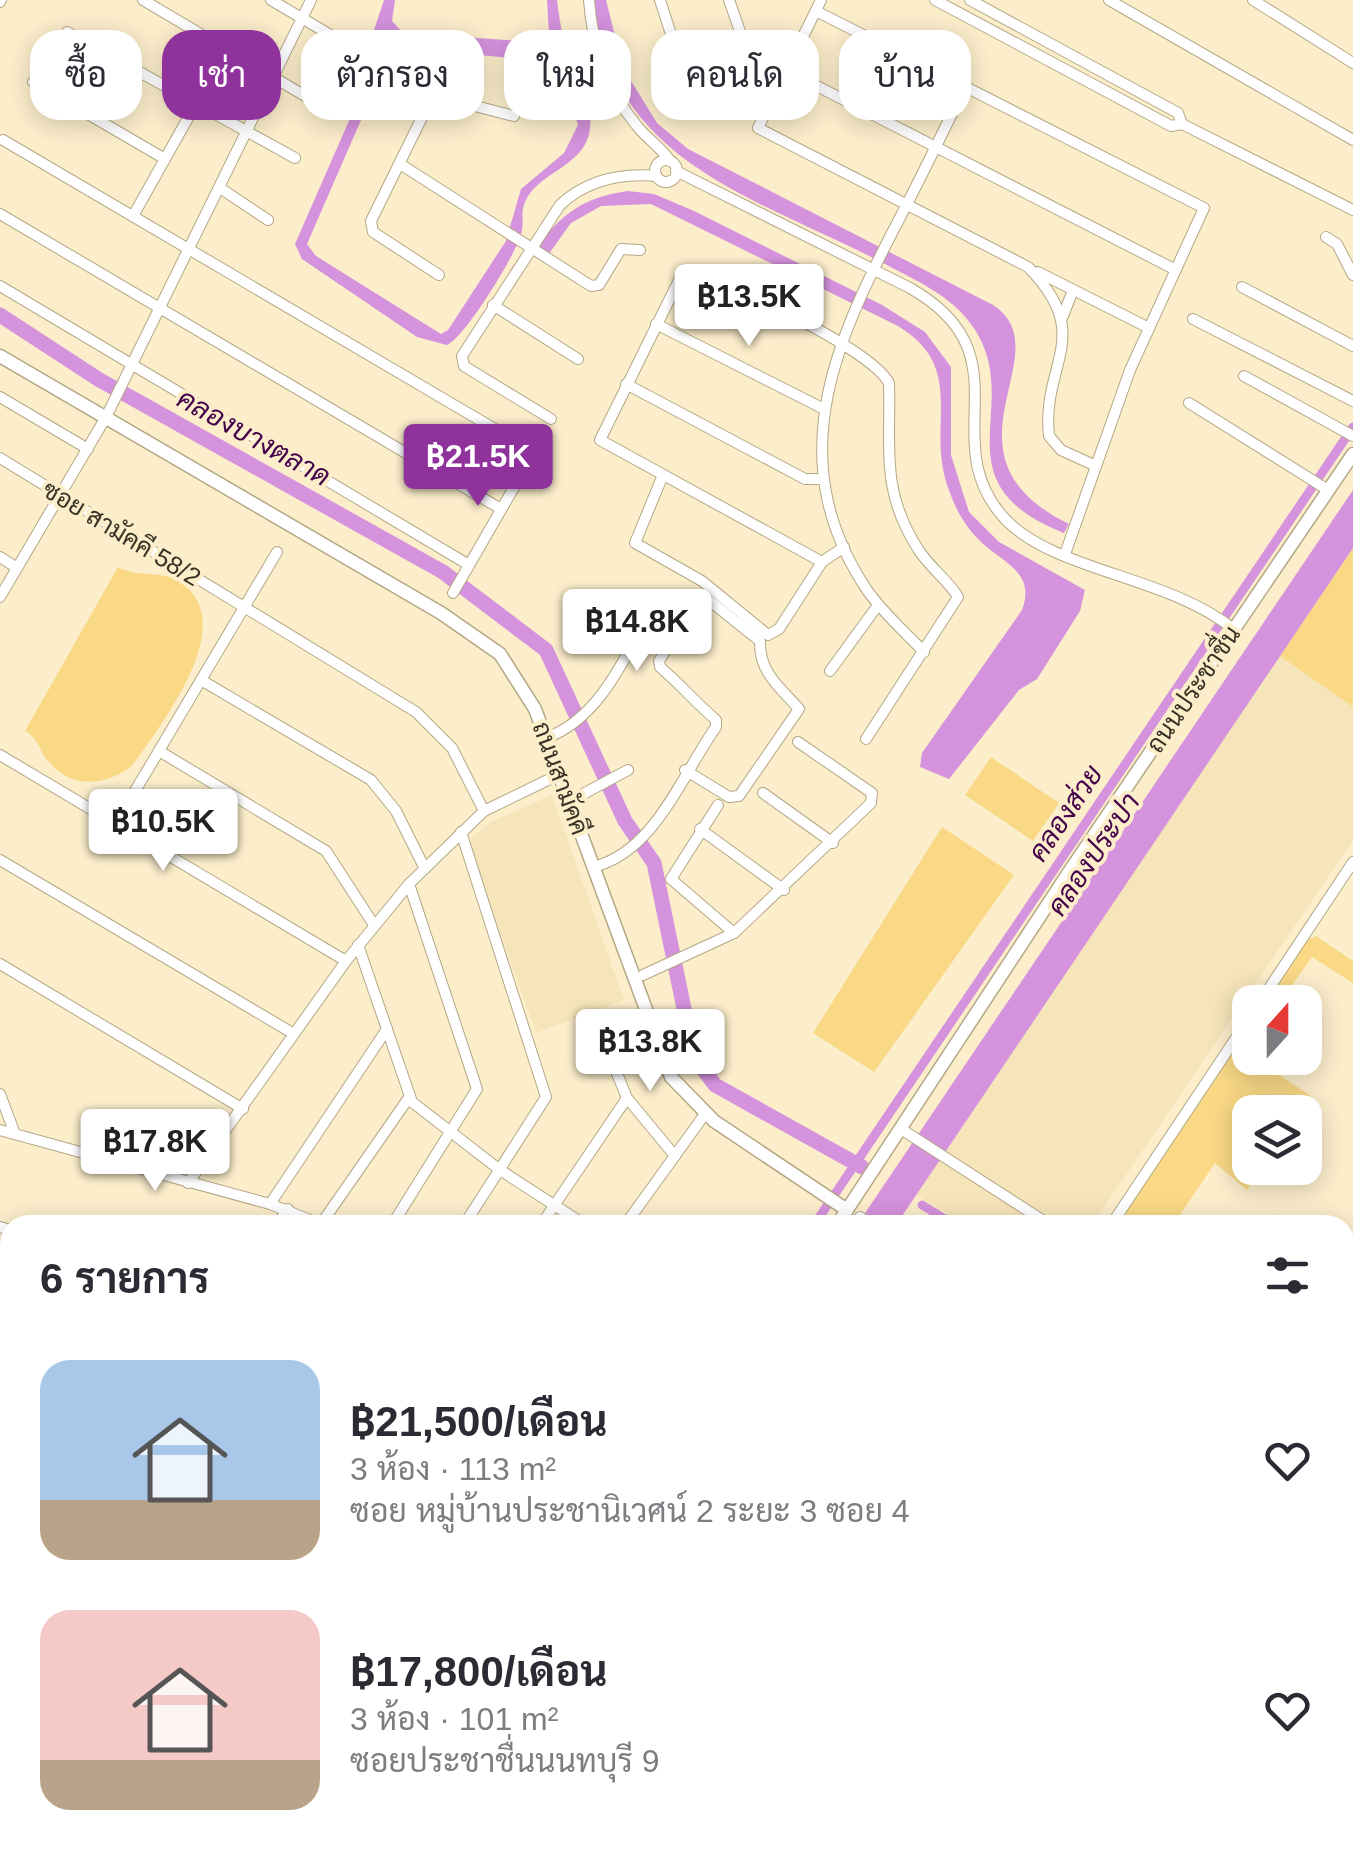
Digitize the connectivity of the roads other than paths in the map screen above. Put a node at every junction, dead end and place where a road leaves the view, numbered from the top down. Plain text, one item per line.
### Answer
1 (143, 0) edge
2 (271, 0) edge
3 (311, 0) edge
4 (589, 0) edge
5 (660, 0) edge
6 (729, 0) edge
7 (935, 0) edge
8 (970, 0) edge
9 (1109, 0) edge
10 (1253, 0) edge
11 (818, 5) edge
12 (302, 18) junction
13 (193, 30) edge
14 (322, 30) edge
15 (670, 30) edge
16 (741, 30) edge
17 (805, 30) edge
18 (863, 30) edge
19 (1034, 36) junction
20 (1028, 49) junction
21 (1353, 62) edge
22 (281, 63) edge
23 (819, 84) edge
24 (1131, 88) junction
25 (971, 90) edge
26 (1124, 101) junction
27 (504, 114) edge
28 (98, 120) edge
29 (187, 120) edge
30 (227, 120) edge
31 (252, 120) edge
32 (762, 120) edge
33 (948, 120) edge
34 (1182, 124) junction
35 (246, 131) junction
36 (3, 140) dead end
37 (1353, 140) edge
38 (936, 145) junction
39 (295, 158) dead end
40 (165, 159) junction
41 (400, 164) junction
42 (673, 166) junction
43 (220, 188) junction
44 (907, 204) junction
45 (1353, 210) edge
46 (0, 214) edge
47 (133, 216) junction
48 (268, 220) dead end
49 (1326, 237) dead end
50 (525, 244) junction
51 (190, 248) junction
52 (640, 250) dead end
53 (874, 266) junction
54 (1028, 267) junction
55 (1176, 270) junction
56 (1353, 275) edge
57 (438, 276) dead end
58 (0, 286) edge
59 (1242, 287) dead end
60 (1074, 290) junction
61 (493, 305) junction
62 (161, 307) junction
63 (1063, 316) junction
64 (1192, 318) dead end
65 (656, 324) junction
66 (1149, 328) junction
67 (841, 341) junction
68 (1353, 346) edge
69 (0, 356) edge
70 (578, 359) dead end
71 (131, 364) junction
72 (1244, 376) dead end
73 (626, 384) junction
74 (0, 397) edge
75 (1353, 401) edge
76 (1189, 403) dead end
77 (824, 409) junction
78 (106, 417) junction
79 (551, 420) dead end
80 (1353, 436) edge
81 (88, 448) junction
82 (1353, 454) edge
83 (0, 458) edge
84 (1096, 466) junction
85 (662, 475) junction
86 (824, 479) junction
87 (1324, 487) junction
88 (60, 496) junction
89 (501, 510) junction
90 (844, 546) junction
91 (277, 552) dead end
92 (1065, 554) junction
93 (0, 558) edge
94 (822, 562) junction
95 (17, 568) junction
96 (466, 570) junction
97 (452, 593) dead end
98 (0, 596) edge
99 (878, 605) junction
100 (244, 606) junction
101 (652, 609) dead end
102 (1230, 626) junction
103 (924, 652) junction
104 (830, 671) dead end
105 (201, 680) junction
106 (546, 738) junction
107 (866, 740) dead end
108 (798, 742) dead end
109 (159, 752) junction
110 (0, 755) edge
111 (628, 770) dead end
112 (685, 770) junction
113 (560, 774) junction
114 (762, 793) dead end
115 (570, 801) junction
116 (718, 805) dead end
117 (484, 811) junction
118 (116, 822) junction
119 (700, 829) junction
120 (461, 832) junction
121 (832, 843) junction
122 (0, 860) edge
123 (1353, 862) edge
124 (424, 867) junction
125 (593, 868) junction
126 (408, 884) junction
127 (784, 890) junction
128 (374, 925) junction
129 (734, 933) junction
130 (358, 946) junction
131 (346, 961) junction
132 (0, 964) edge
133 (643, 975) dead end
134 (1271, 985) edge
135 (388, 1029) junction
136 (294, 1034) junction
137 (1232, 1043) edge
138 (605, 1044) dead end
139 (0, 1094) edge
140 (410, 1096) junction
141 (626, 1098) junction
142 (243, 1108) junction
143 (705, 1114) junction
144 (0, 1130) edge
145 (906, 1132) junction
146 (15, 1134) junction
147 (450, 1134) junction
148 (675, 1156) junction
149 (500, 1170) junction
150 (188, 1183) junction
151 (270, 1204) junction
152 (554, 1206) junction
153 (288, 1209) junction
154 (848, 1211) junction
155 (284, 1215) edge
156 (302, 1215) edge
157 (328, 1215) edge
158 (398, 1215) edge
159 (471, 1215) edge
160 (548, 1215) edge
161 (569, 1215) edge
162 (631, 1215) edge
163 (845, 1215) edge
164 (855, 1215) edge
165 (1034, 1215) edge
166 (1118, 1215) edge

1 - 13 street
2 - 12 street
3 - 12 street
4 - 42 street
5 - 15 street
6 - 16 street
7 - 20 street
8 - 19 street
9 - 37 street
10 - 21 street
11 - 17 street
11 - 18 street
12 - 14 street
12 - 22 street
19 - 20 street
19 - 24 street
20 - 26 street
23 - 38 street
24 - 26 street
24 - 34 street
25 - 55 street
26 - 34 street
27 - 41 street
28 - 40 street
29 - 40 street
30 - 35 street
31 - 35 street
32 - 44 street
33 - 38 street
34 - 45 street
35 - 39 street
35 - 43 street
36 - 47 street
38 - 44 street
38 - 55 street
40 - 47 street
41 - 50 street
41 - 57 street
42 - 50 street
42 - 53 street
43 - 48 street
43 - 51 street
44 - 53 street
44 - 54 street
46 - 62 street
47 - 51 street
49 - 56 street
50 - 52 street
50 - 61 street
51 - 62 street
51 - 89 street
53 - 67 street
53 - 92 street
54 - 60 street
54 - 63 street
55 - 66 street
58 - 71 street
59 - 68 street
60 - 63 street
60 - 66 street
61 - 70 street
61 - 79 street
62 - 71 street
62 - 89 street
63 - 84 street
64 - 75 street
65 - 67 street
65 - 73 street
65 - 77 street
66 - 84 street
67 - 77 street
67 - 103 street
69 - 78 main road, ถนนสามัคคี
71 - 78 street
71 - 96 street
72 - 80 street
73 - 85 street
73 - 86 street
74 - 81 street
76 - 87 street
77 - 86 street
78 - 81 street
78 - 106 main road, ถนนสามัคคี
81 - 88 street
82 - 87 main road, ถนนประชาชื่น
83 - 88 street, ซอย สามัคคี 58/2
84 - 92 street
85 - 94 street
85 - 94 street
86 - 90 street
87 - 102 main road, ถนนประชาชื่น
88 - 95 street
88 - 100 street, ซอย สามัคคี 58/2
89 - 96 street
90 - 94 street
90 - 99 street
91 - 100 street
92 - 102 street
93 - 95 street
95 - 98 street
96 - 97 street
99 - 103 street
99 - 104 street
100 - 105 street
100 - 117 street, ซอย สามัคคี 58/2
101 - 106 street
102 - 145 main road, ถนนประชาชื่น
103 - 107 street
105 - 109 street
105 - 124 street
106 - 113 main road, ถนนสามัคคี
108 - 121 street
109 - 118 street
109 - 128 street
110 - 118 street
111 - 115 street
112 - 112 street
112 - 125 street
113 - 115 main road, ถนนสามัคคี
113 - 117 street
114 - 121 street
115 - 125 main road, ถนนสามัคคี
116 - 119 street
117 - 120 street
118 - 131 street
119 - 127 street
119 - 129 street
120 - 124 street
120 - 149 street
121 - 127 street
122 - 136 street
123 - 134 street
124 - 126 street
125 - 143 main road, ถนนสามัคคี
126 - 128 street
126 - 147 street
127 - 129 street
128 - 130 street
129 - 133 street
130 - 131 street
130 - 135 street
131 - 136 street
132 - 142 street
135 - 140 street
135 - 151 street
136 - 142 street
137 - 166 street
138 - 141 street
139 - 146 street
140 - 147 street
140 - 157 street
141 - 148 street
141 - 152 street
142 - 150 street
143 - 148 street
143 - 154 main road, ถนนสามัคคี
144 - 146 street
145 - 154 main road, ถนนประชาชื่น
145 - 165 street
146 - 150 street
147 - 149 street
147 - 158 street
148 - 162 street
149 - 152 street
149 - 159 street
150 - 151 street
151 - 153 street
152 - 160 street
152 - 161 street
153 - 155 street
153 - 156 street
154 - 163 main road, ถนนประชาชื่น
154 - 164 street

